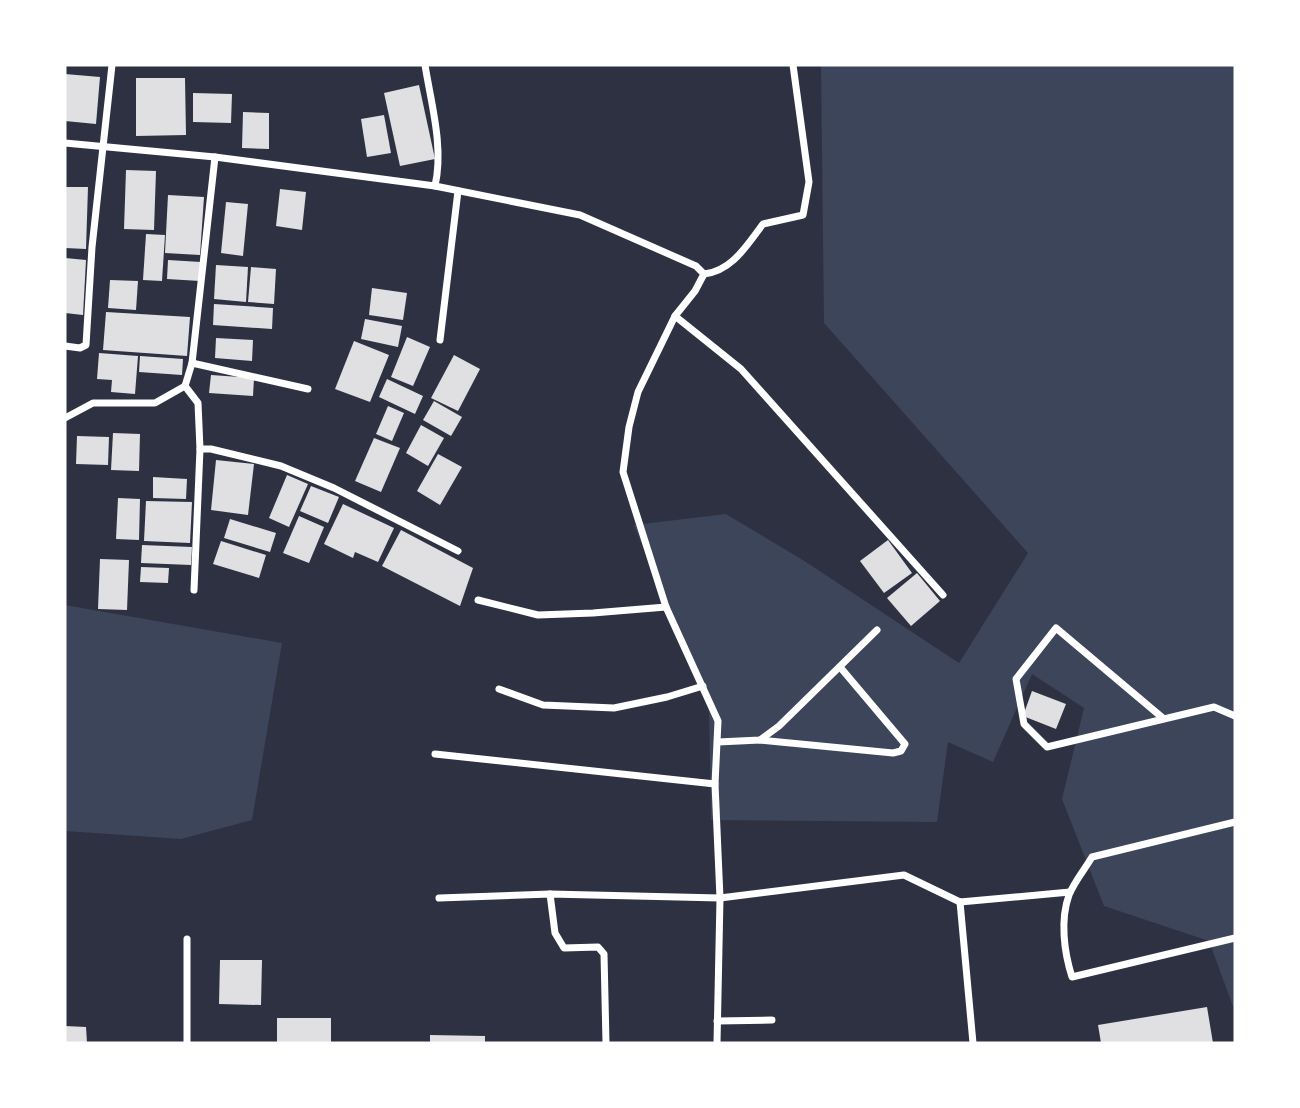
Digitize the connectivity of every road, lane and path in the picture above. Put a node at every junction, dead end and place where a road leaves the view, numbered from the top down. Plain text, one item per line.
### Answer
1 (112, 65) edge
2 (425, 65) edge
3 (793, 65) edge
4 (65, 143) edge
5 (103, 145) junction
6 (215, 157) junction
7 (435, 186) junction
8 (458, 191) junction
9 (704, 274) junction
10 (676, 316) junction
11 (440, 340) dead end
12 (65, 346) edge
13 (192, 363) junction
14 (185, 386) junction
15 (308, 389) dead end
16 (65, 418) edge
17 (200, 449) junction
18 (458, 551) dead end
19 (194, 590) dead end
20 (943, 595) dead end
21 (478, 600) dead end
22 (666, 607) junction
23 (877, 630) dead end
24 (840, 667) junction
25 (704, 686) junction
26 (499, 689) dead end
27 (1235, 716) edge
28 (1164, 719) junction
29 (760, 740) junction
30 (718, 741) junction
31 (435, 754) dead end
32 (715, 785) junction
33 (1235, 822) edge
34 (1070, 892) junction
35 (550, 894) junction
36 (439, 898) dead end
37 (720, 898) junction
38 (960, 902) junction
39 (1235, 938) edge
40 (187, 939) dead end
41 (772, 1020) dead end
42 (717, 1021) junction
43 (187, 1043) edge
44 (606, 1043) edge
45 (716, 1043) edge
46 (973, 1043) edge

1 - 5 street
2 - 7 street
3 - 9 street
4 - 5 street
5 - 6 street
5 - 12 street
6 - 7 street
6 - 13 street
7 - 8 street
8 - 9 street
8 - 11 street
9 - 10 street
10 - 20 street
10 - 22 street
13 - 14 street
13 - 15 street
14 - 16 street
14 - 17 street
17 - 18 street
17 - 19 street
21 - 22 street
22 - 25 street
23 - 24 street
24 - 29 street
24 - 29 street
25 - 26 street
25 - 30 street
27 - 28 street
28 - 28 street
29 - 30 street
30 - 32 street
31 - 32 street
32 - 37 street
33 - 34 street
34 - 38 street
34 - 39 street
35 - 36 street
35 - 37 street
35 - 44 street
37 - 38 street
37 - 42 street
38 - 46 street
40 - 43 street
41 - 42 street
42 - 45 street

